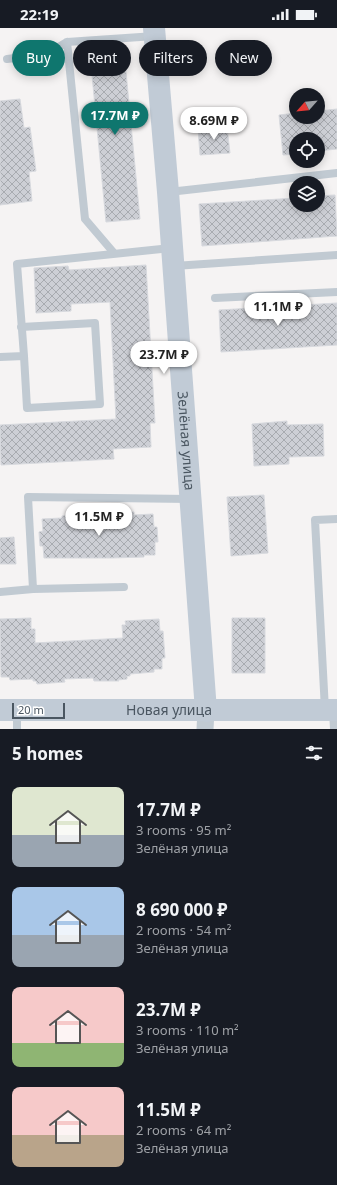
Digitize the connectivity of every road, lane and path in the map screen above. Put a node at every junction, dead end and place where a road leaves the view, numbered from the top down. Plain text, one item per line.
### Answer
1 (155, 32) edge
2 (67, 42) junction
3 (7, 59) dead end
4 (337, 173) edge
5 (168, 192) junction
6 (114, 253) junction
7 (337, 255) edge
8 (172, 257) junction
9 (337, 292) edge
10 (215, 298) dead end
11 (21, 327) junction
12 (24, 356) junction
13 (0, 357) edge
14 (190, 499) junction
15 (337, 519) edge
16 (124, 587) dead end
17 (32, 589) junction
18 (0, 592) edge
19 (332, 715) edge
20 (11, 716) edge
21 (206, 720) edge

1 - 2 lane
1 - 5 street, Зелёная улица
2 - 3 lane
2 - 6 lane
4 - 5 lane
5 - 8 street, Зелёная улица
6 - 8 lane
6 - 11 lane
7 - 8 lane
8 - 14 street, Зелёная улица
9 - 10 lane
11 - 12 lane
11 - 12 lane
12 - 13 lane
14 - 17 lane
14 - 21 street, Зелёная улица
15 - 19 lane
16 - 17 lane
17 - 18 lane
19 - 21 street, Новая улица
20 - 21 street, Новая улица

